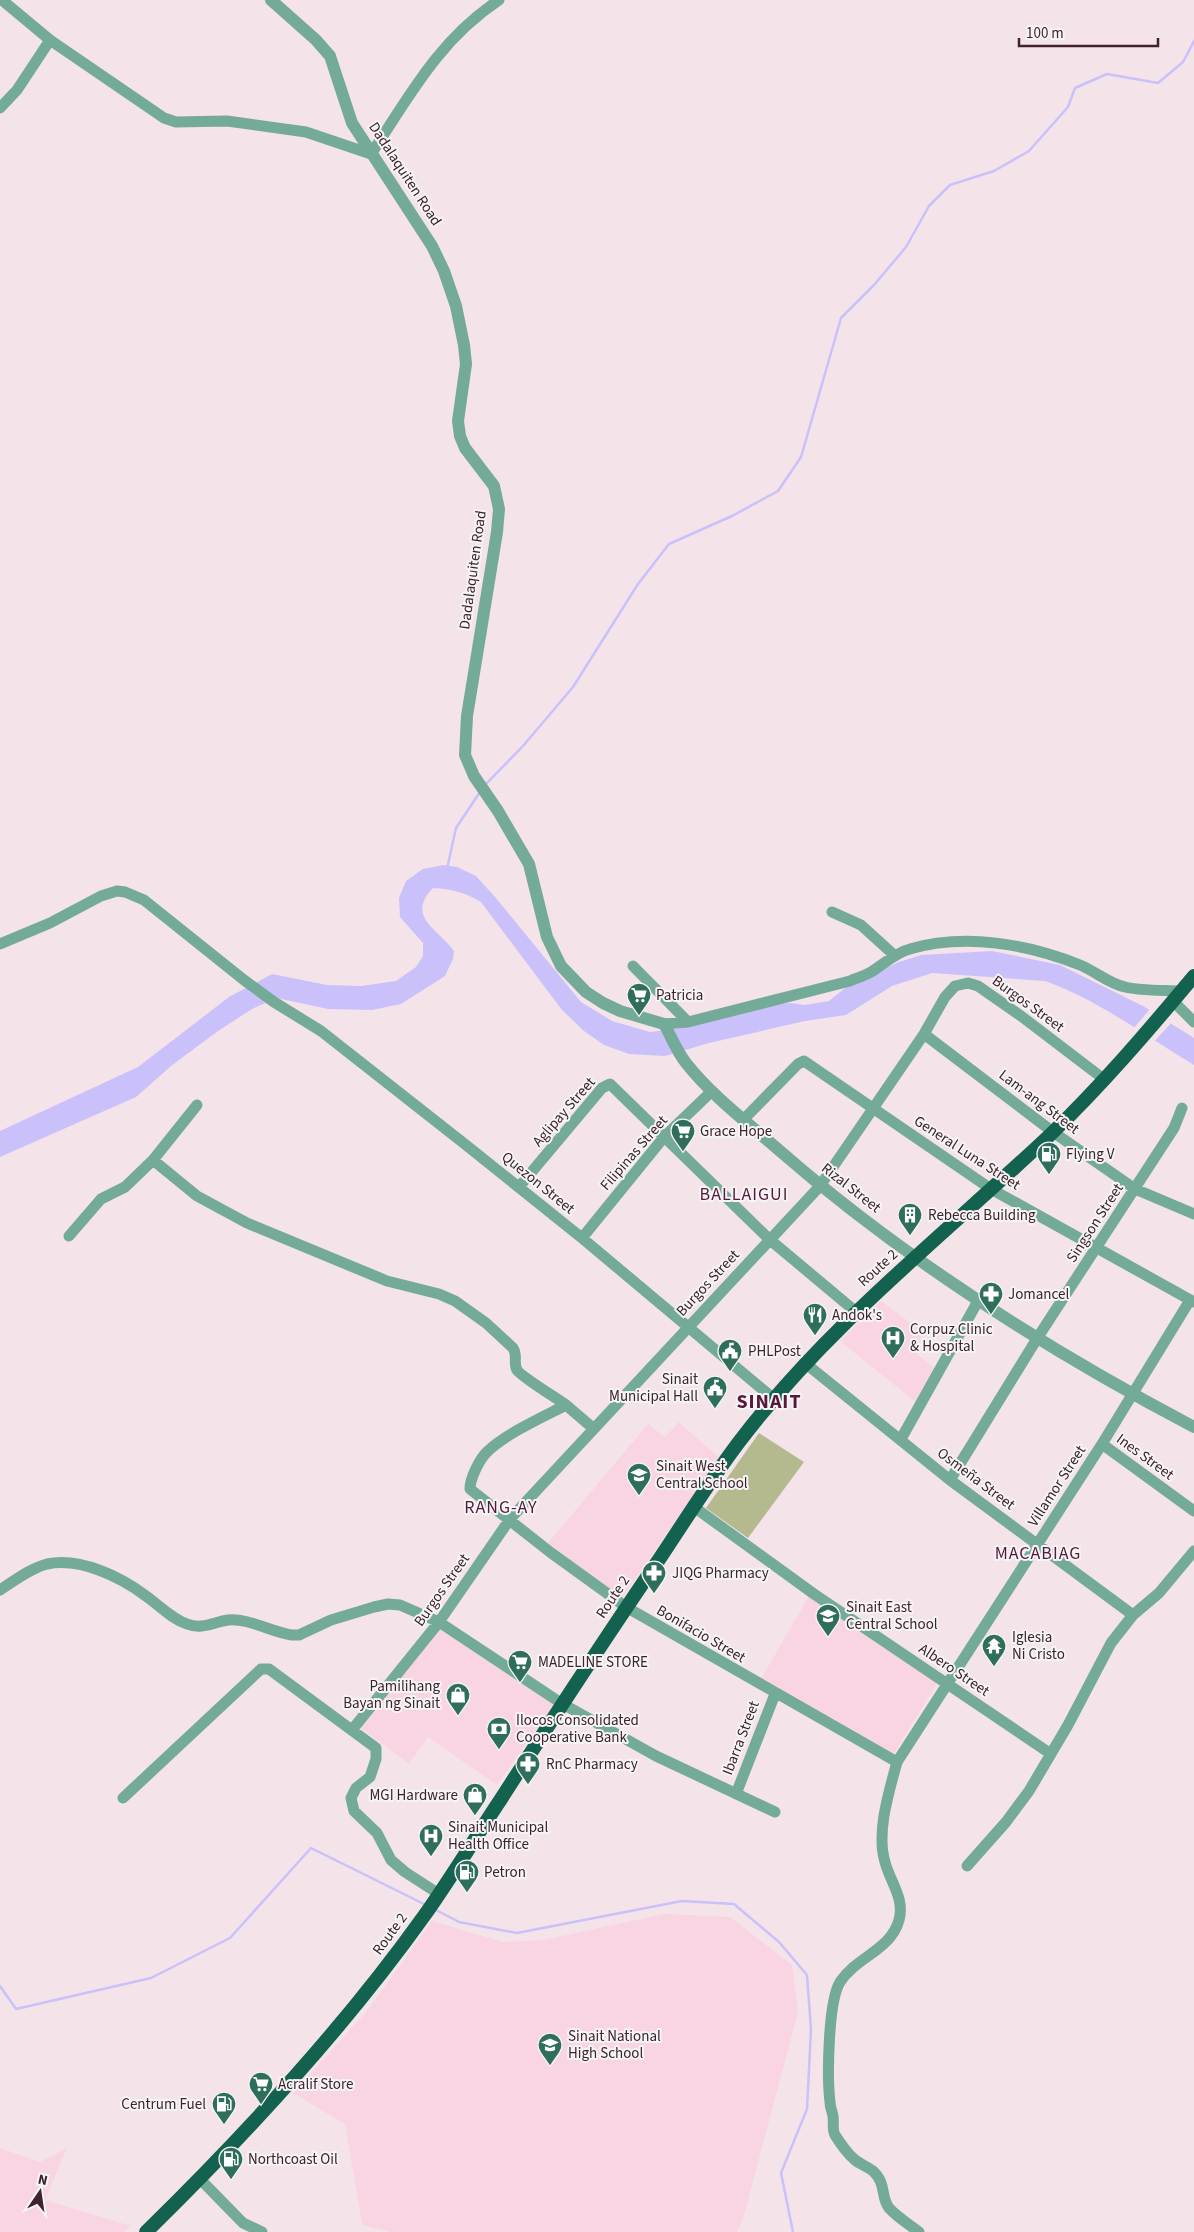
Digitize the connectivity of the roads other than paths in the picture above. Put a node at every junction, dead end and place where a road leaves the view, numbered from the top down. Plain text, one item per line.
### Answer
1 (2, 0) edge
2 (271, 0) edge
3 (499, 0) edge
4 (50, 40) junction
5 (0, 108) edge
6 (371, 154) junction
7 (832, 912) dead end
8 (0, 944) edge
9 (894, 955) junction
10 (632, 966) dead end
11 (1194, 976) edge
12 (1174, 999) junction
13 (688, 1022) junction
14 (1194, 1022) edge
15 (664, 1024) junction
16 (924, 1034) junction
17 (1105, 1080) junction
18 (712, 1091) junction
19 (197, 1105) dead end
20 (1182, 1108) dead end
21 (872, 1109) junction
22 (744, 1119) junction
23 (1053, 1132) junction
24 (664, 1137) junction
25 (153, 1160) junction
26 (820, 1186) junction
27 (518, 1187) junction
28 (991, 1189) junction
29 (1135, 1189) junction
30 (1194, 1214) edge
31 (69, 1236) dead end
32 (582, 1238) junction
33 (769, 1239) junction
34 (1098, 1247) junction
35 (915, 1257) junction
36 (978, 1301) junction
37 (1192, 1301) edge
38 (855, 1311) junction
39 (688, 1326) junction
40 (1038, 1337) junction
41 (806, 1363) junction
42 (1131, 1394) junction
43 (774, 1399) junction
44 (566, 1405) junction
45 (1194, 1427) edge
46 (594, 1429) junction
47 (901, 1440) junction
48 (1102, 1444) junction
49 (950, 1480) junction
50 (694, 1507) junction
51 (1194, 1511) edge
52 (510, 1518) junction
53 (1037, 1544) junction
54 (1194, 1551) edge
55 (0, 1590) edge
56 (626, 1607) junction
57 (1133, 1615) junction
58 (438, 1622) junction
59 (946, 1684) junction
60 (775, 1694) junction
61 (563, 1705) junction
62 (352, 1730) junction
63 (1050, 1754) junction
64 (897, 1762) junction
65 (736, 1794) junction
66 (123, 1798) dead end
67 (775, 1812) dead end
68 (967, 1866) dead end
69 (438, 1895) junction
70 (200, 2179) junction
71 (146, 2232) edge
72 (262, 2232) edge
73 (919, 2232) edge

1 - 4 street
2 - 6 street, Dadalaquiten Road
3 - 6 street
4 - 5 street
4 - 6 street
6 - 15 street, Dadalaquiten Road
7 - 9 street
8 - 27 street, Quezon Street
9 - 12 street
9 - 13 street
10 - 13 street
11 - 12 highway, Route 2
12 - 14 street
12 - 17 highway, Route 2
13 - 15 street
15 - 18 street, Rizal Street
16 - 17 street, Burgos Street
16 - 21 street, Burgos Street
16 - 23 street, Lam-ang Street
17 - 23 highway, Route 2
18 - 22 street, Rizal Street
18 - 24 street, Filipinas Street
19 - 25 street
20 - 29 street, Singson Street
21 - 22 street, General Luna Street
21 - 26 street, Burgos Street
21 - 28 street, General Luna Street
22 - 26 street, Rizal Street
23 - 28 highway, Route 2
23 - 29 street, Lam-ang Street
24 - 27 street, Aglipay Street
24 - 32 street, Filipinas Street
24 - 33 street, Aglipay Street
25 - 31 street
25 - 44 street
26 - 33 street, Burgos Street
26 - 35 street, Rizal Street
27 - 32 street, Quezon Street
28 - 34 street, General Luna Street
28 - 35 highway, Route 2
29 - 30 street, Lam-ang Street
29 - 34 street, Singson Street
32 - 39 street, Quezon Street
33 - 38 street, Aglipay Street
33 - 39 street, Burgos Street
34 - 37 street, General Luna Street
34 - 40 street, Singson Street
35 - 36 street, Rizal Street
35 - 38 highway, Route 2
36 - 40 street, Rizal Street
36 - 47 street
37 - 42 street, Villamor Street
38 - 41 highway, Route 2
39 - 43 street, Quezon Street
39 - 46 street, Burgos Street
40 - 42 street, Rizal Street
40 - 49 street, Singson Street
41 - 43 highway, Route 2
41 - 47 street, Osmeña Street
42 - 45 street, Rizal Street
42 - 48 street, Villamor Street
43 - 50 highway, Route 2
44 - 46 street
44 - 52 street, Bonifacio Street
46 - 52 street, Burgos Street
47 - 49 street, Osmeña Street
48 - 51 street, Ines Street
48 - 53 street, Villamor Street
49 - 53 street, Osmeña Street
50 - 56 highway, Route 2
50 - 59 street, Albero Street
52 - 56 street, Bonifacio Street
52 - 58 street, Burgos Street
53 - 57 street, Osmeña Street
53 - 59 street, Villamor Street
54 - 57 street
55 - 58 street
56 - 60 street, Bonifacio Street
56 - 61 highway, Route 2
57 - 63 street
58 - 61 street
58 - 62 street, Burgos Street
59 - 63 street, Albero Street
59 - 64 street, Villamor Street
60 - 64 street, Bonifacio Street
60 - 65 street, Ibarra Street
61 - 65 street
61 - 69 highway, Route 2
62 - 66 street
62 - 69 street
63 - 68 street
64 - 73 street, Villamor Street
65 - 67 street
69 - 70 highway, Route 2
70 - 71 highway, Route 2
70 - 72 street

